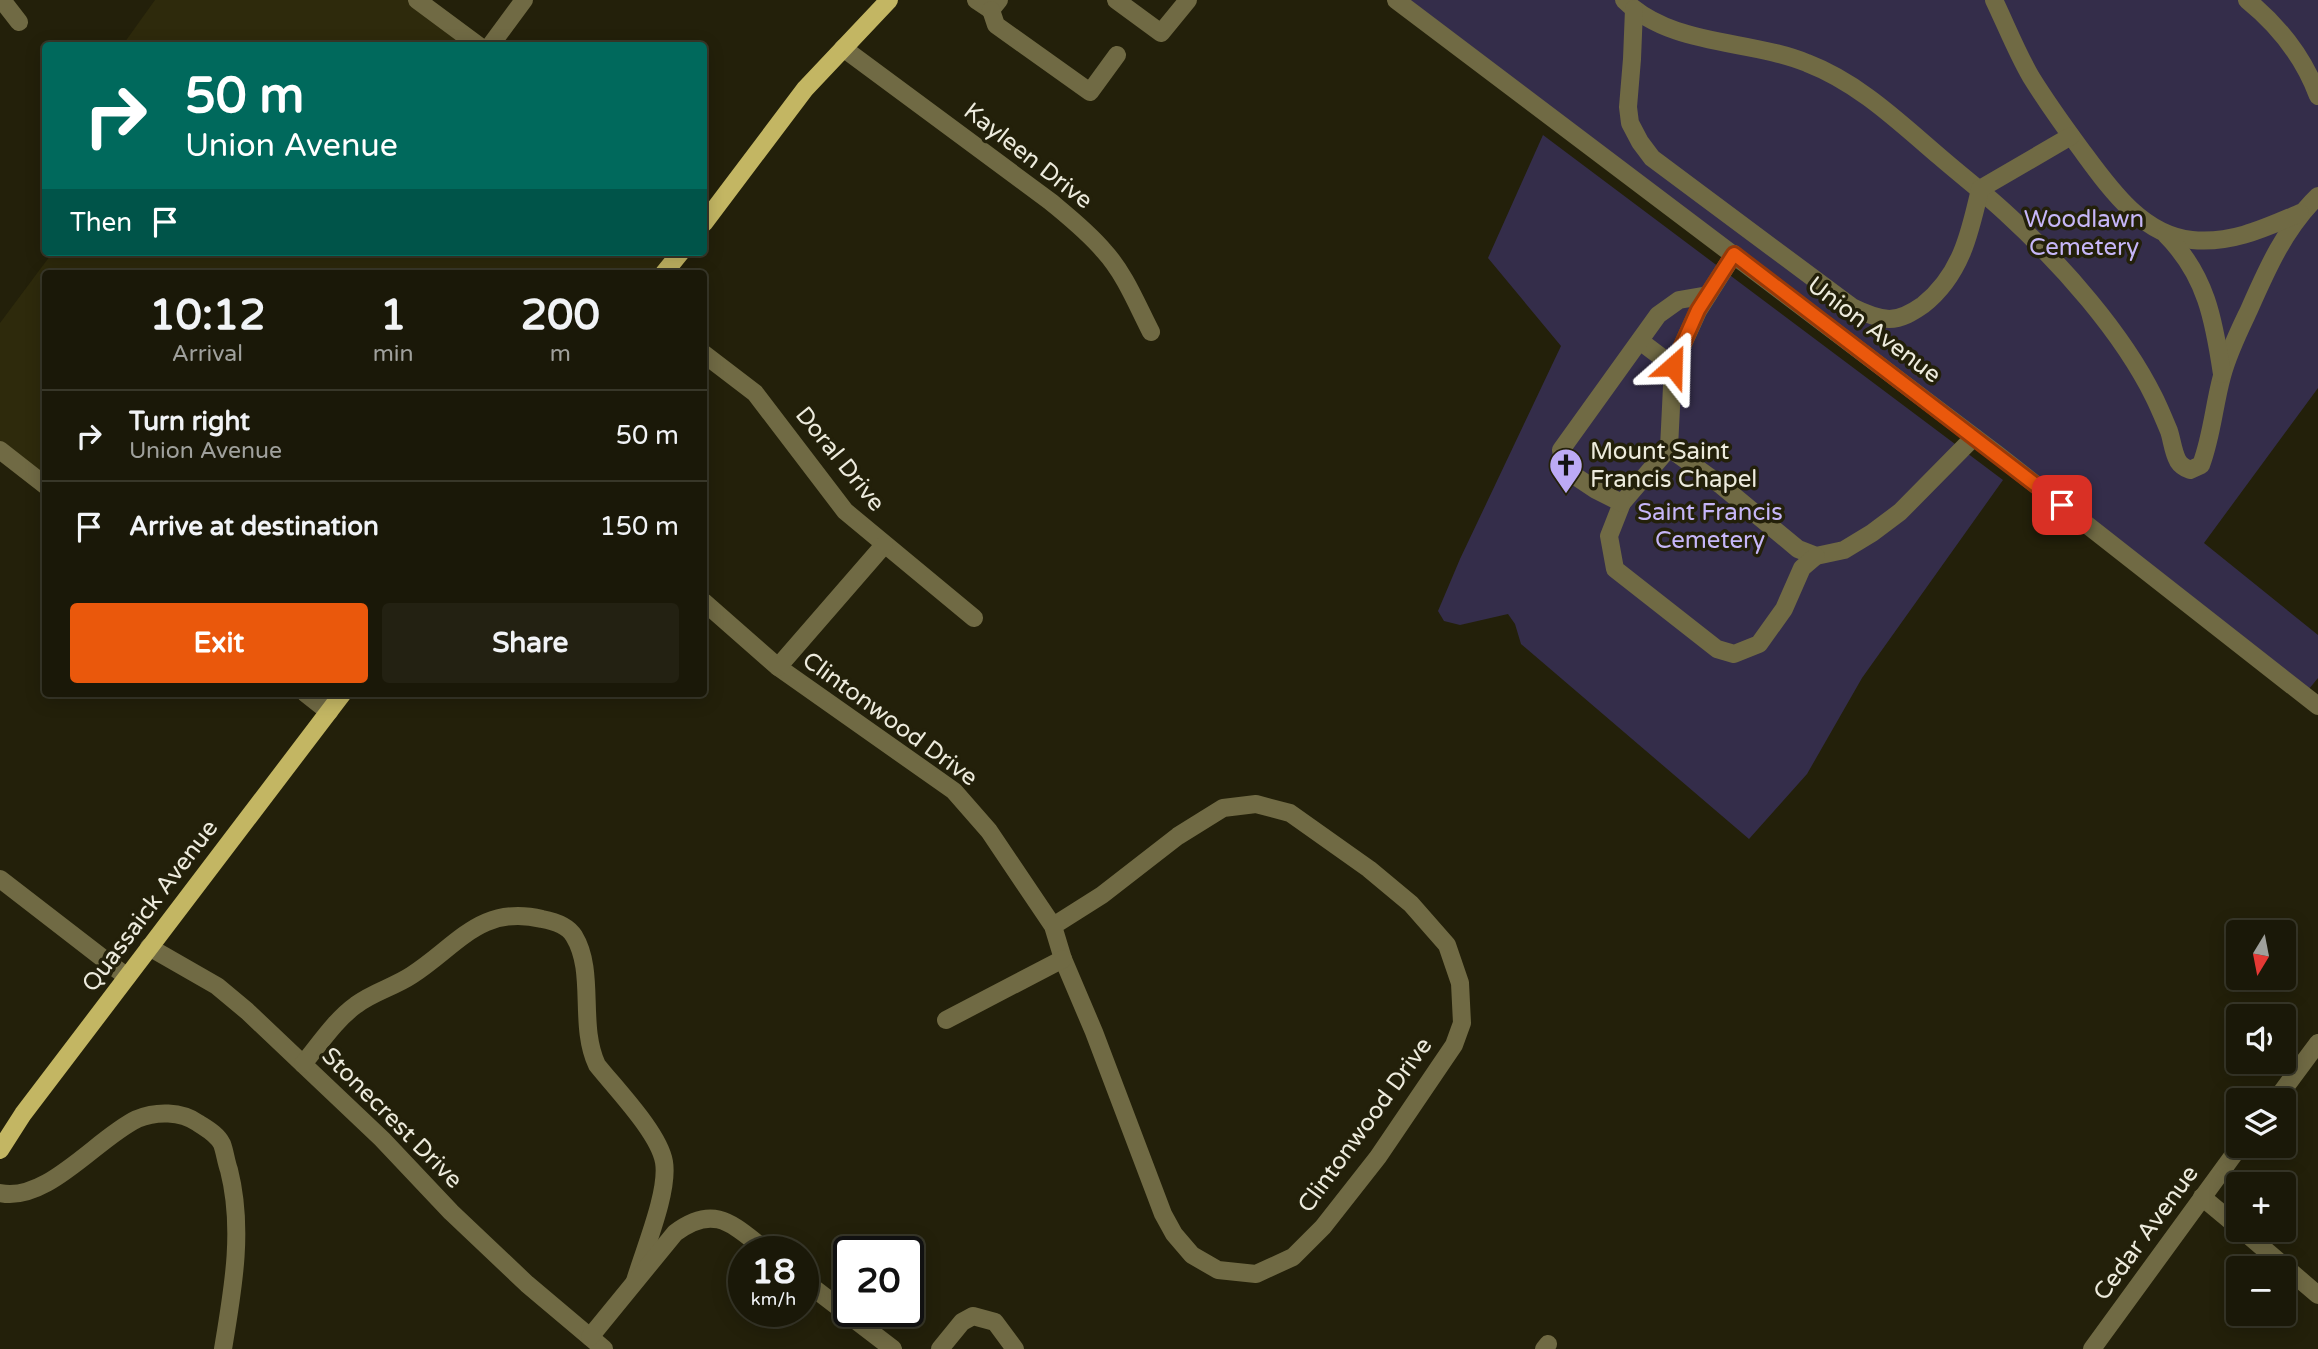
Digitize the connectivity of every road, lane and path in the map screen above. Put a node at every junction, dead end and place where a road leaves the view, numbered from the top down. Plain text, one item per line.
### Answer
1 (2, 0) edge
2 (417, 0) edge
3 (524, 0) edge
4 (976, 0) edge
5 (1116, 0) edge
6 (1188, 0) edge
7 (1396, 0) edge
8 (1994, 0) edge
9 (2247, 0) edge
10 (884, 1) edge
11 (995, 5) edge
12 (1629, 5) edge
13 (19, 22) dead end
14 (474, 42) edge
15 (493, 42) edge
16 (843, 48) junction
17 (1118, 55) dead end
18 (2318, 96) edge
19 (2071, 136) junction
20 (1980, 189) junction
21 (2318, 196) edge
22 (2300, 213) junction
23 (707, 214) edge
24 (2165, 234) junction
25 (1734, 254) junction
26 (678, 256) edge
27 (666, 270) edge
28 (1708, 295) junction
29 (1151, 332) dead end
30 (1640, 341) junction
31 (707, 356) edge
32 (1673, 366) junction
33 (2222, 374) junction
34 (1974, 436) junction
35 (1669, 448) junction
36 (0, 450) edge
37 (42, 483) edge
38 (1622, 503) junction
39 (884, 545) junction
40 (1816, 556) junction
41 (707, 605) edge
42 (974, 618) dead end
43 (778, 667) junction
44 (310, 697) edge
45 (340, 697) edge
46 (2318, 706) edge
47 (329, 712) junction
48 (0, 879) edge
49 (1053, 926) junction
50 (149, 947) junction
51 (1063, 959) junction
52 (127, 977) junction
53 (946, 1020) dead end
54 (2318, 1044) edge
55 (303, 1065) junction
56 (2285, 1088) edge
57 (0, 1150) edge
58 (2231, 1158) edge
59 (0, 1193) edge
60 (2202, 1197) junction
61 (2226, 1217) edge
62 (747, 1236) edge
63 (2255, 1242) edge
64 (635, 1281) junction
65 (819, 1292) edge
66 (2318, 1295) edge
67 (597, 1343) edge
68 (223, 1349) edge
69 (892, 1349) edge
70 (940, 1349) edge
71 (1015, 1349) edge
72 (2092, 1349) edge

1 - 13 street
2 - 14 street
3 - 15 street
4 - 11 street
5 - 6 street
7 - 25 street, Union Avenue
8 - 19 street
9 - 18 street
10 - 16 main road
11 - 17 street
12 - 20 street
12 - 20 street
16 - 23 main road
16 - 29 street, Kayleen Drive
19 - 20 street
19 - 24 street
20 - 33 street
21 - 22 street
22 - 24 street
22 - 33 street
24 - 33 street
25 - 28 street
25 - 34 street, Union Avenue
26 - 27 main road
28 - 30 street
28 - 32 street
30 - 32 street
30 - 38 street
31 - 39 street, Doral Drive
32 - 35 street
34 - 40 street
34 - 46 street, Union Avenue
35 - 38 street
35 - 40 street
36 - 37 street
38 - 40 street
39 - 42 street, Doral Drive
39 - 43 street
41 - 43 street, Clintonwood Drive
43 - 49 street, Clintonwood Drive
44 - 47 street
45 - 47 main road, Quassaick Avenue
47 - 50 main road, Quassaick Avenue
48 - 52 street
49 - 51 street, Clintonwood Drive
49 - 51 street, Clintonwood Drive
50 - 52 main road, Quassaick Avenue
50 - 55 street, Stonecrest Drive
51 - 53 street
52 - 57 main road, Quassaick Avenue
54 - 56 street
55 - 64 street
55 - 67 street, Stonecrest Drive
58 - 60 street, Cedar Avenue
59 - 68 street
60 - 61 street
60 - 72 street, Cedar Avenue
62 - 64 street, Stonecrest Drive
63 - 66 street
64 - 67 street, Stonecrest Drive
65 - 69 street
70 - 71 street

